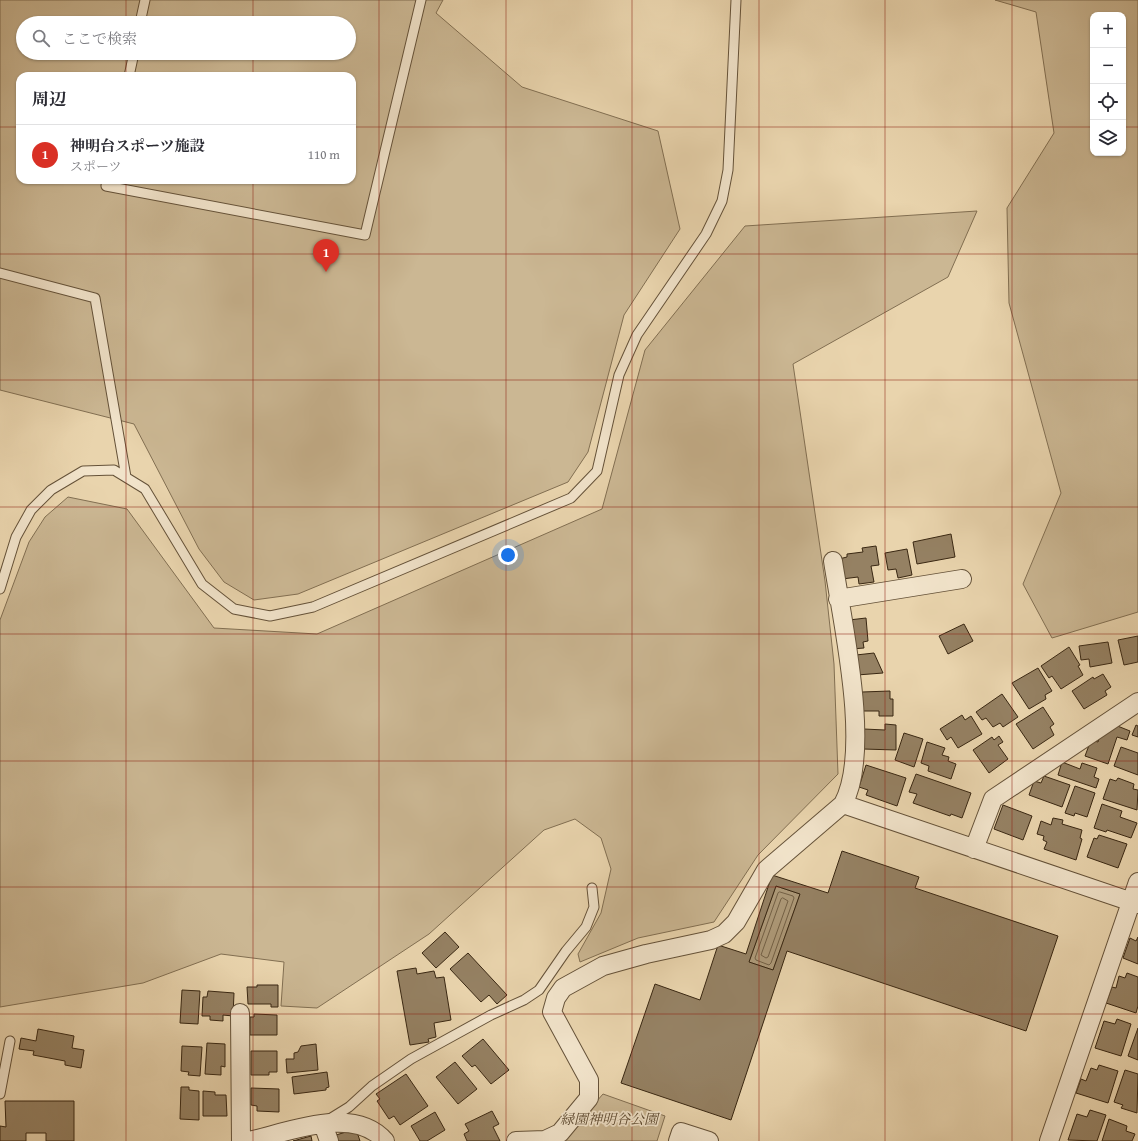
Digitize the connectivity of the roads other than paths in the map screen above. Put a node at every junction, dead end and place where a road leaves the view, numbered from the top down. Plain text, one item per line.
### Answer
1 (145, 0) edge
2 (420, 0) edge
3 (736, 0) edge
4 (142, 16) edge
5 (132, 60) edge
6 (130, 72) edge
7 (106, 184) edge
8 (0, 273) edge
9 (126, 477) junction
10 (833, 560) dead end
11 (962, 579) dead end
12 (0, 589) edge
13 (838, 599) junction
14 (1138, 702) edge
15 (843, 804) junction
16 (974, 848) junction
17 (1138, 882) edge
18 (592, 888) dead end
19 (1135, 903) edge
20 (240, 1013) dead end
21 (10, 1041) dead end
22 (0, 1094) edge
23 (323, 1124) junction
24 (241, 1141) edge
25 (250, 1141) edge
26 (329, 1141) edge
27 (385, 1141) edge
28 (516, 1141) edge
29 (678, 1141) edge
30 (709, 1141) edge
31 (1049, 1141) edge

1 - 4 lane
2 - 7 lane
3 - 9 lane
5 - 6 lane
8 - 9 lane
9 - 12 lane
10 - 13 street
11 - 13 street
13 - 15 street
14 - 16 street
15 - 16 street
15 - 28 street
16 - 19 street
17 - 19 street
18 - 23 lane
19 - 31 street
20 - 24 street
21 - 22 lane
23 - 25 street
23 - 26 street
23 - 27 street
29 - 30 street

